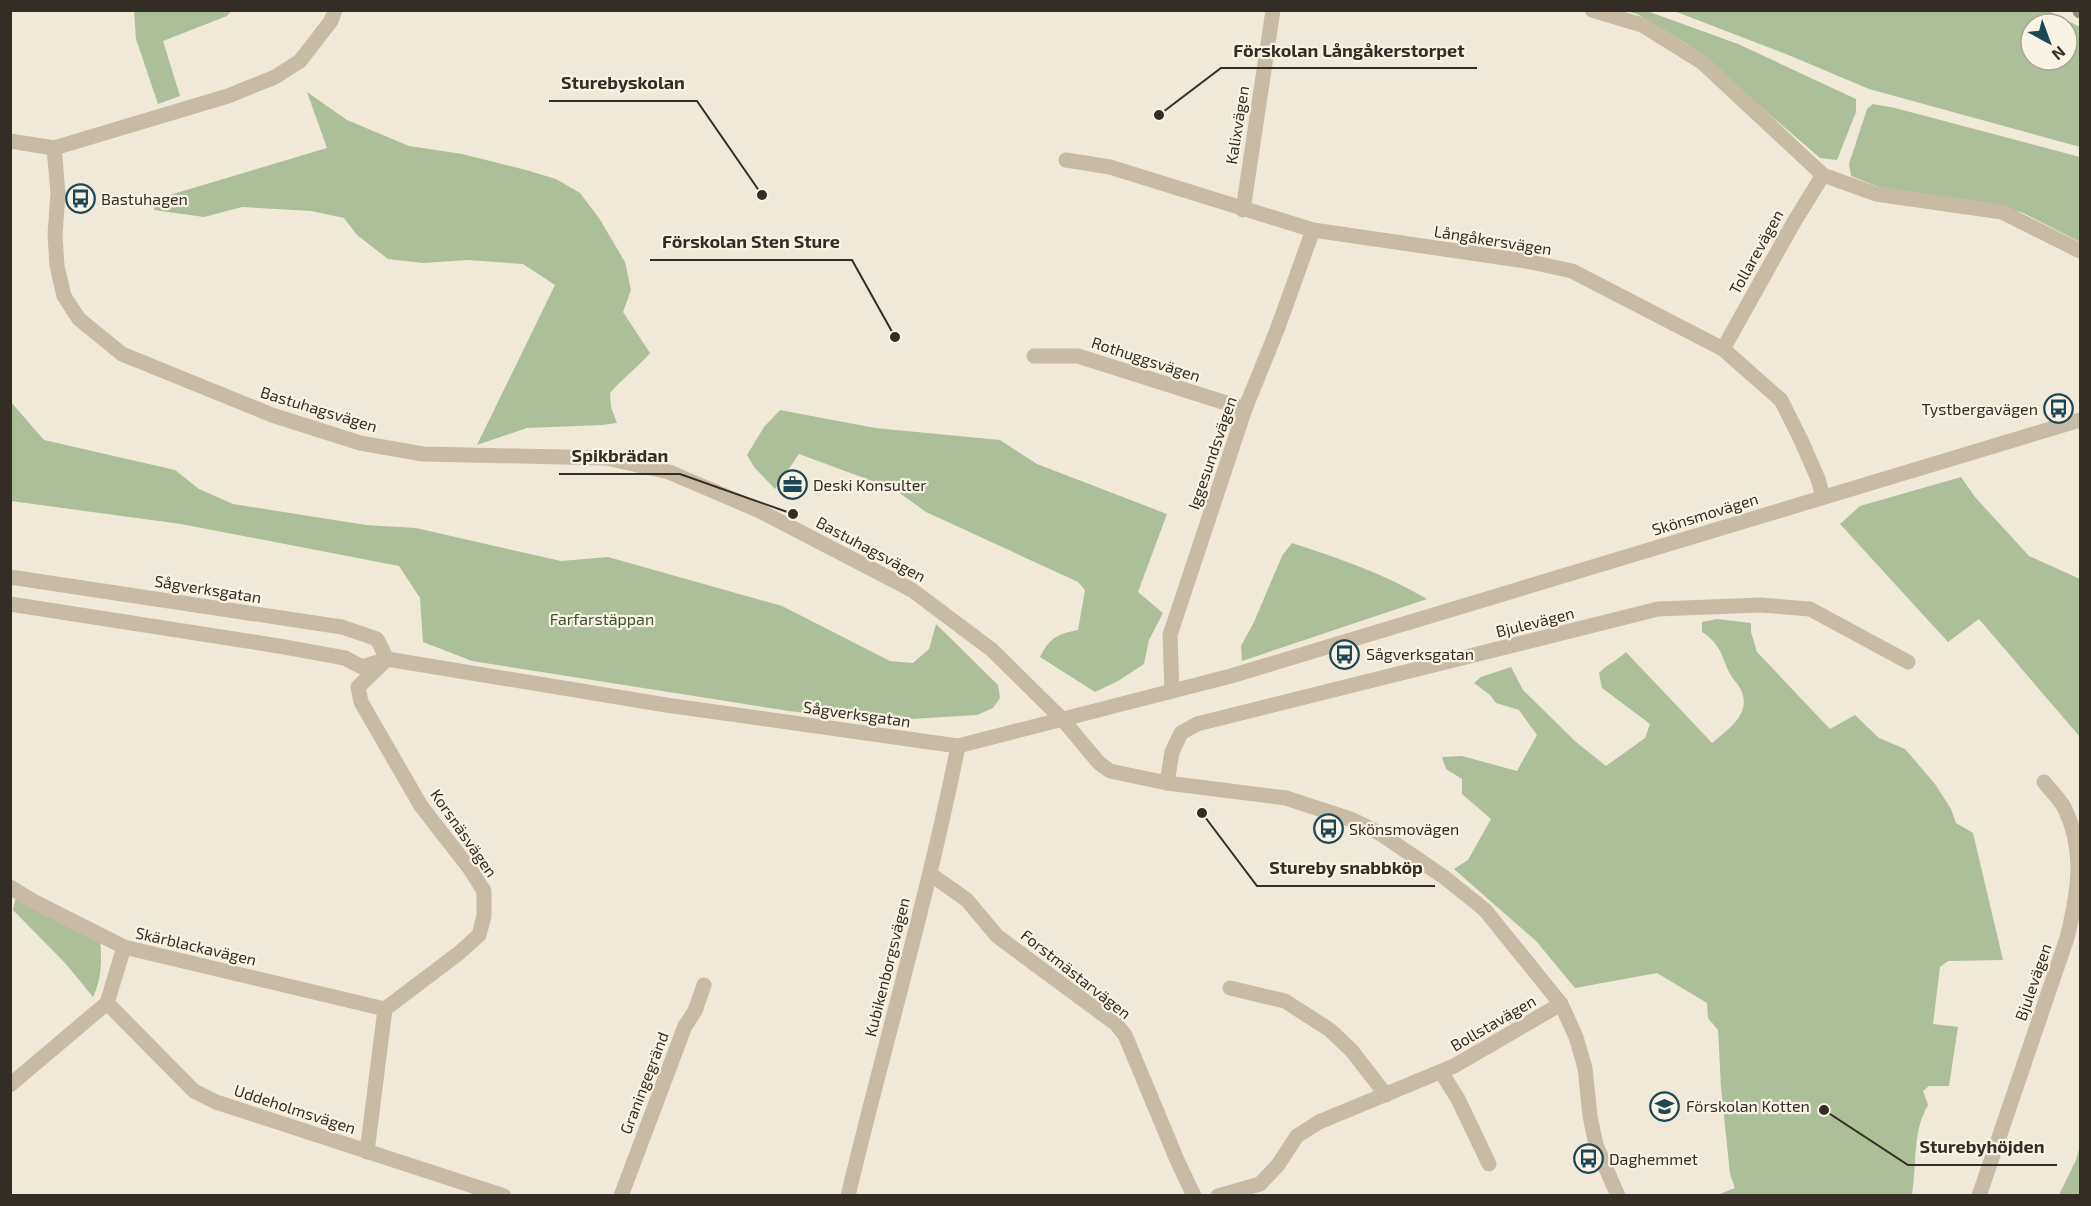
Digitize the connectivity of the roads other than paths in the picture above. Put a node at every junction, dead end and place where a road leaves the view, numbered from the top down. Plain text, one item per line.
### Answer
1 (335, 10) edge
2 (1273, 10) edge
3 (1593, 10) edge
4 (10, 141) edge
5 (54, 148) junction
6 (1066, 159) dead end
7 (1823, 175) junction
8 (1243, 210) junction
9 (1313, 230) junction
10 (2080, 251) edge
11 (1723, 349) junction
12 (1034, 356) dead end
13 (1245, 409) junction
14 (2080, 420) edge
15 (1823, 497) junction
16 (10, 577) edge
17 (10, 604) edge
18 (387, 659) junction
19 (1908, 662) dead end
20 (1172, 692) junction
21 (1063, 720) junction
22 (958, 746) junction
23 (2044, 782) dead end
24 (1167, 783) junction
25 (930, 874) junction
26 (10, 887) edge
27 (124, 947) junction
28 (704, 985) dead end
29 (1230, 988) dead end
30 (107, 1003) junction
31 (1562, 1004) junction
32 (385, 1009) junction
33 (1441, 1072) junction
34 (10, 1085) edge
35 (1386, 1095) junction
36 (367, 1152) junction
37 (1489, 1164) dead end
38 (504, 1196) edge
39 (621, 1196) edge
40 (848, 1196) edge
41 (1194, 1196) edge
42 (1218, 1196) edge
43 (1618, 1196) edge
44 (1978, 1196) edge

1 - 5 street
2 - 8 street, Kalixvägen
3 - 7 street
4 - 5 street
5 - 21 street, Bastuhagsvägen
6 - 8 street, Långåkersvägen
7 - 10 street
7 - 11 street, Tollarevägen
8 - 9 street, Långåkersvägen
9 - 11 street, Långåkersvägen
9 - 13 street, Iggesundsvägen
11 - 15 street, Långåkersvägen
12 - 13 street, Rothuggsvägen
13 - 20 street, Iggesundsvägen
14 - 15 street, Skönsmovägen
15 - 20 street, Skönsmovägen
16 - 18 street, Sågverksgatan
17 - 18 street, Sågverksgatan
18 - 22 street, Sågverksgatan
18 - 32 street, Korsnäsvägen
19 - 24 street, Bjulevägen
20 - 21 street, Skönsmovägen
21 - 22 street, Sågverksgatan
21 - 24 street
22 - 25 street, Kubikenborgsvägen
23 - 44 street, Bjulevägen
24 - 31 street
25 - 40 street, Kubikenborgsvägen
25 - 41 street, Forstmästarvägen
26 - 27 street, Skärblackavägen
27 - 30 street
27 - 32 street, Skärblackavägen
28 - 39 street, Graningegränd
29 - 35 street
30 - 34 street
30 - 36 street, Uddeholmsvägen
31 - 33 street, Bollstavägen
31 - 43 street
32 - 36 street
33 - 35 street, Bollstavägen
33 - 37 street, Bollstavägen
35 - 42 street, Bollstavägen
36 - 38 street, Uddeholmsvägen

